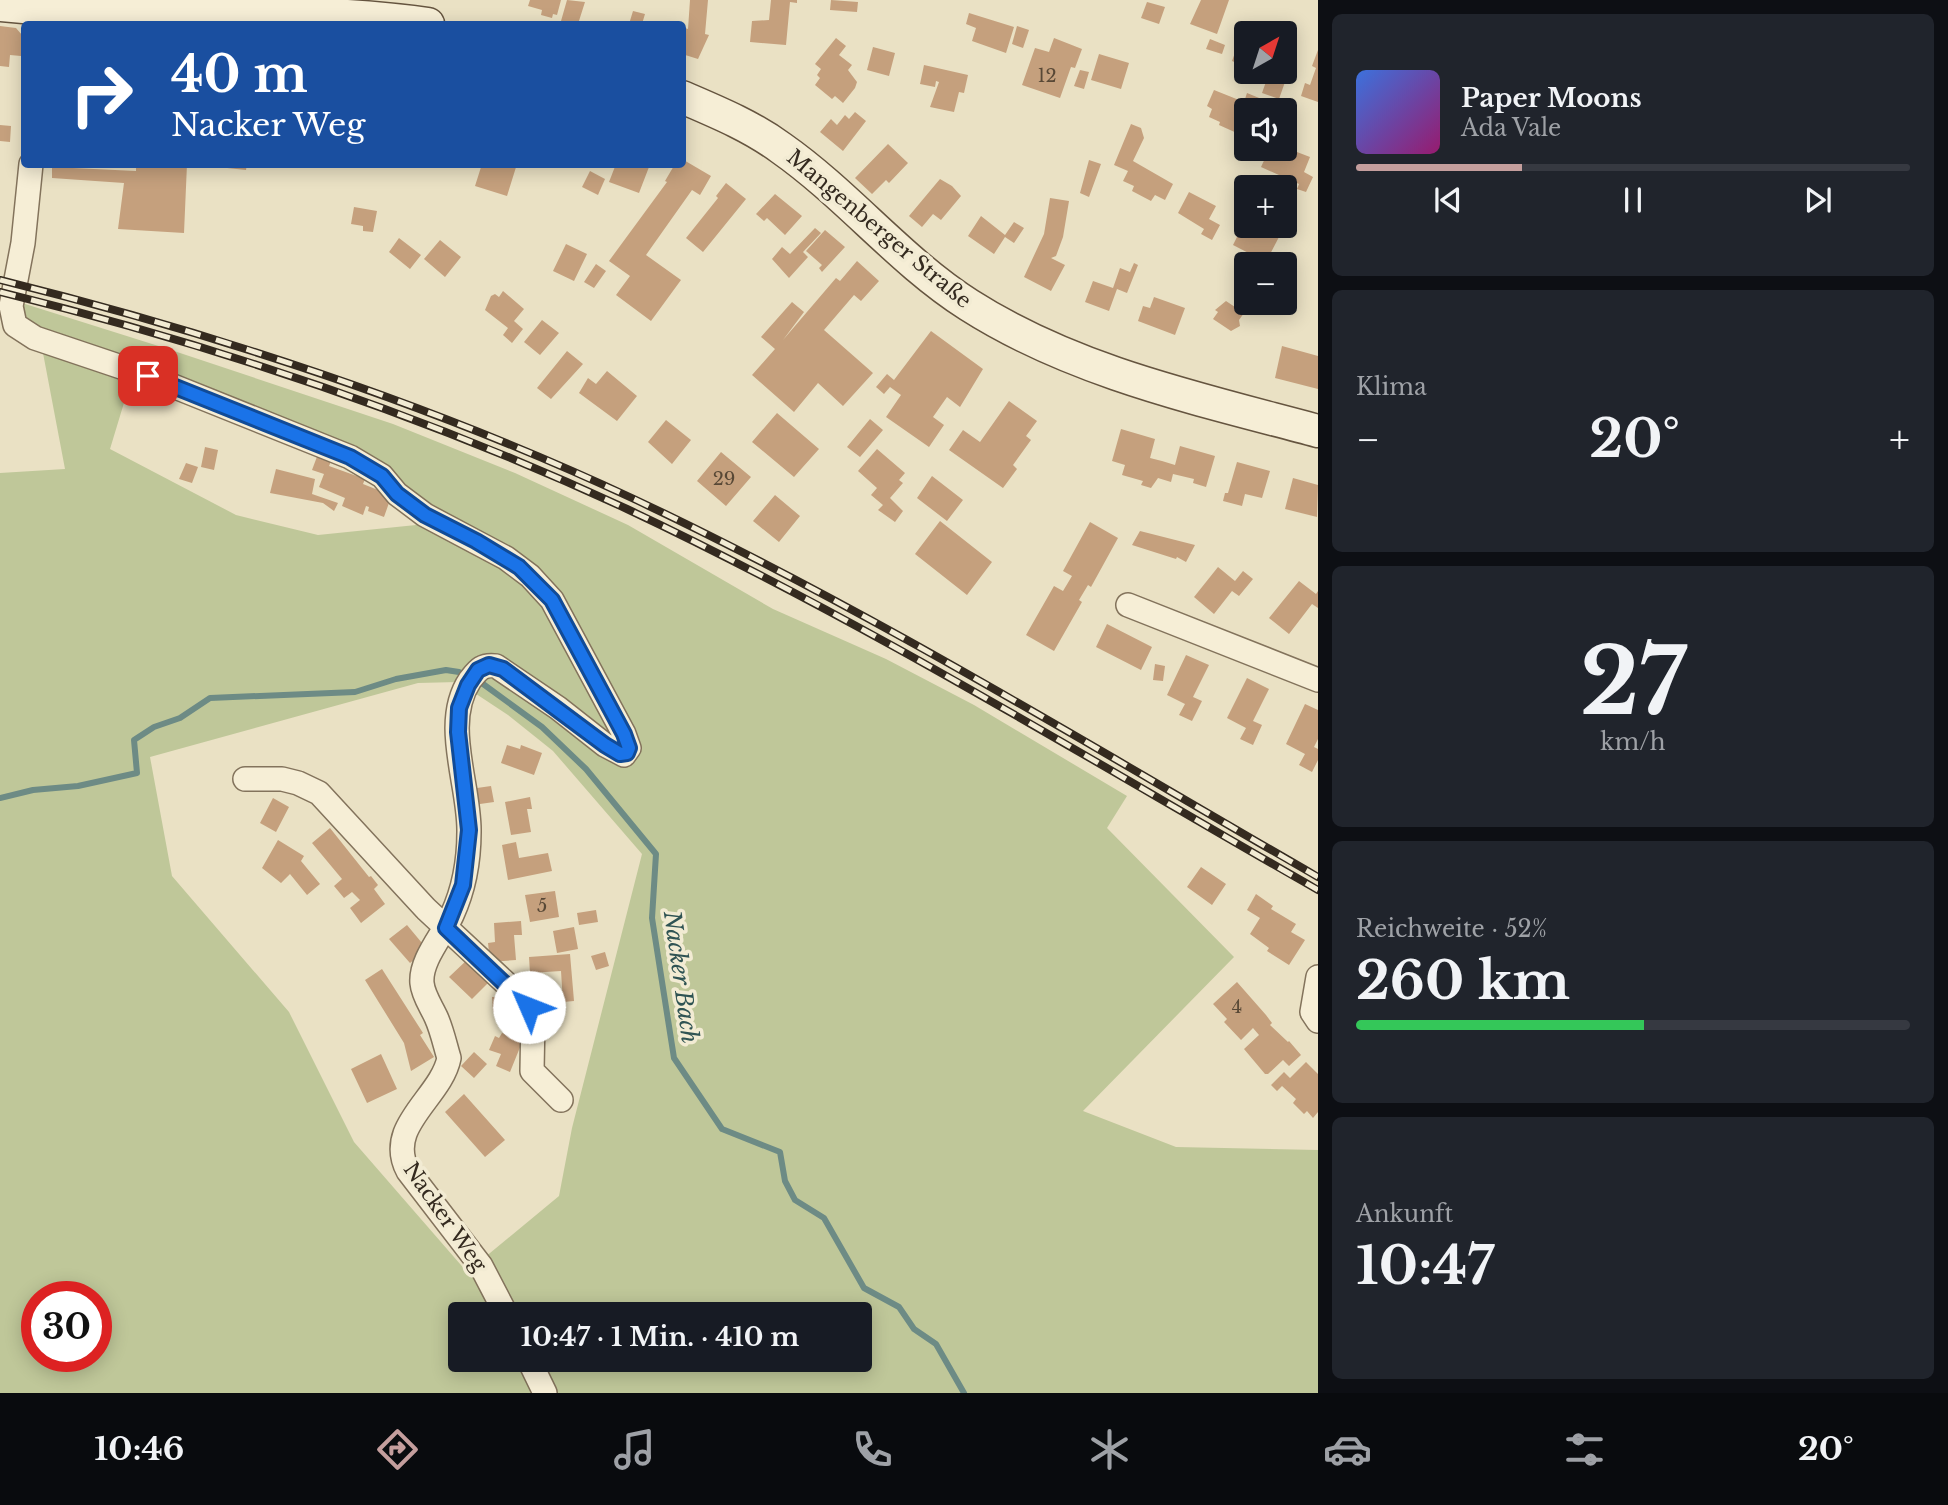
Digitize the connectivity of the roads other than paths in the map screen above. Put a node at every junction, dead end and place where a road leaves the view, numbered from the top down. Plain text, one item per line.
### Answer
1 (0, 5) edge
2 (40, 16) edge
3 (386, 21) edge
4 (686, 99) edge
5 (32, 168) edge
6 (1318, 431) edge
7 (1128, 605) dead end
8 (1318, 680) edge
9 (245, 779) dead end
10 (446, 928) junction
11 (1318, 977) edge
12 (1318, 1021) edge
13 (561, 1100) dead end
14 (500, 1302) edge
15 (534, 1372) edge
16 (545, 1393) edge

1 - 2 main road
2 - 3 main road
4 - 6 main road, Mangenberger Straße
5 - 10 street, Nacker Weg
7 - 8 street
9 - 10 street
10 - 13 street
10 - 14 street, Nacker Weg
11 - 12 street
15 - 16 street

